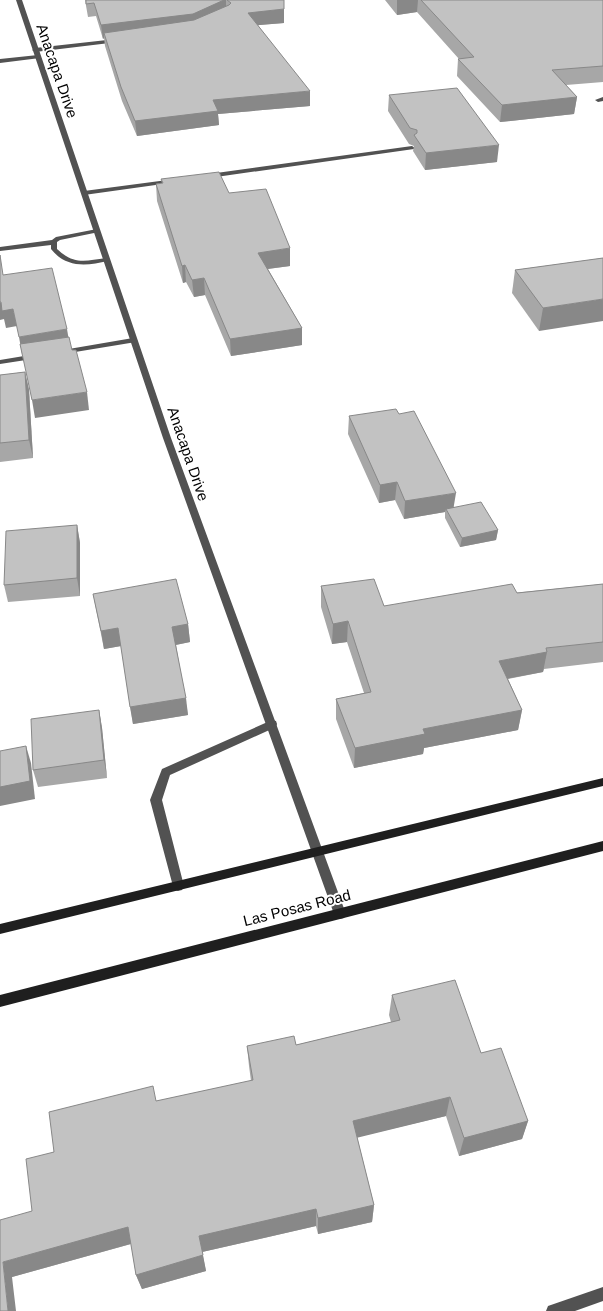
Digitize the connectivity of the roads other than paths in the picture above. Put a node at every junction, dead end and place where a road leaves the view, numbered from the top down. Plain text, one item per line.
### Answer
1 (19, 0) edge
2 (125, 40) edge
3 (37, 53) junction
4 (0, 61) edge
5 (412, 148) dead end
6 (204, 176) edge
7 (185, 179) edge
8 (84, 193) junction
9 (97, 231) junction
10 (54, 242) junction
11 (0, 249) edge
12 (106, 260) junction
13 (133, 340) junction
14 (58, 353) edge
15 (48, 354) edge
16 (0, 362) edge
17 (272, 724) junction
18 (603, 782) edge
19 (603, 846) edge
20 (319, 853) junction
21 (178, 886) junction
22 (340, 914) junction
23 (0, 929) edge
24 (0, 1001) edge
25 (603, 1294) edge
26 (553, 1311) edge

1 - 3 street, Anacapa Drive
2 - 3 street
3 - 4 street
3 - 8 street, Anacapa Drive
5 - 6 street
7 - 8 street
8 - 9 street, Anacapa Drive
9 - 10 street
9 - 12 street, Anacapa Drive
10 - 11 street
10 - 12 street
12 - 13 street, Anacapa Drive
13 - 14 street
13 - 17 street, Anacapa Drive
15 - 16 street
17 - 20 street, Anacapa Drive
17 - 21 street
18 - 20 main road
19 - 22 main road, Las Posas Road
20 - 21 main road
20 - 22 street, Anacapa Drive
21 - 23 main road
22 - 24 main road, Las Posas Road
25 - 26 street

